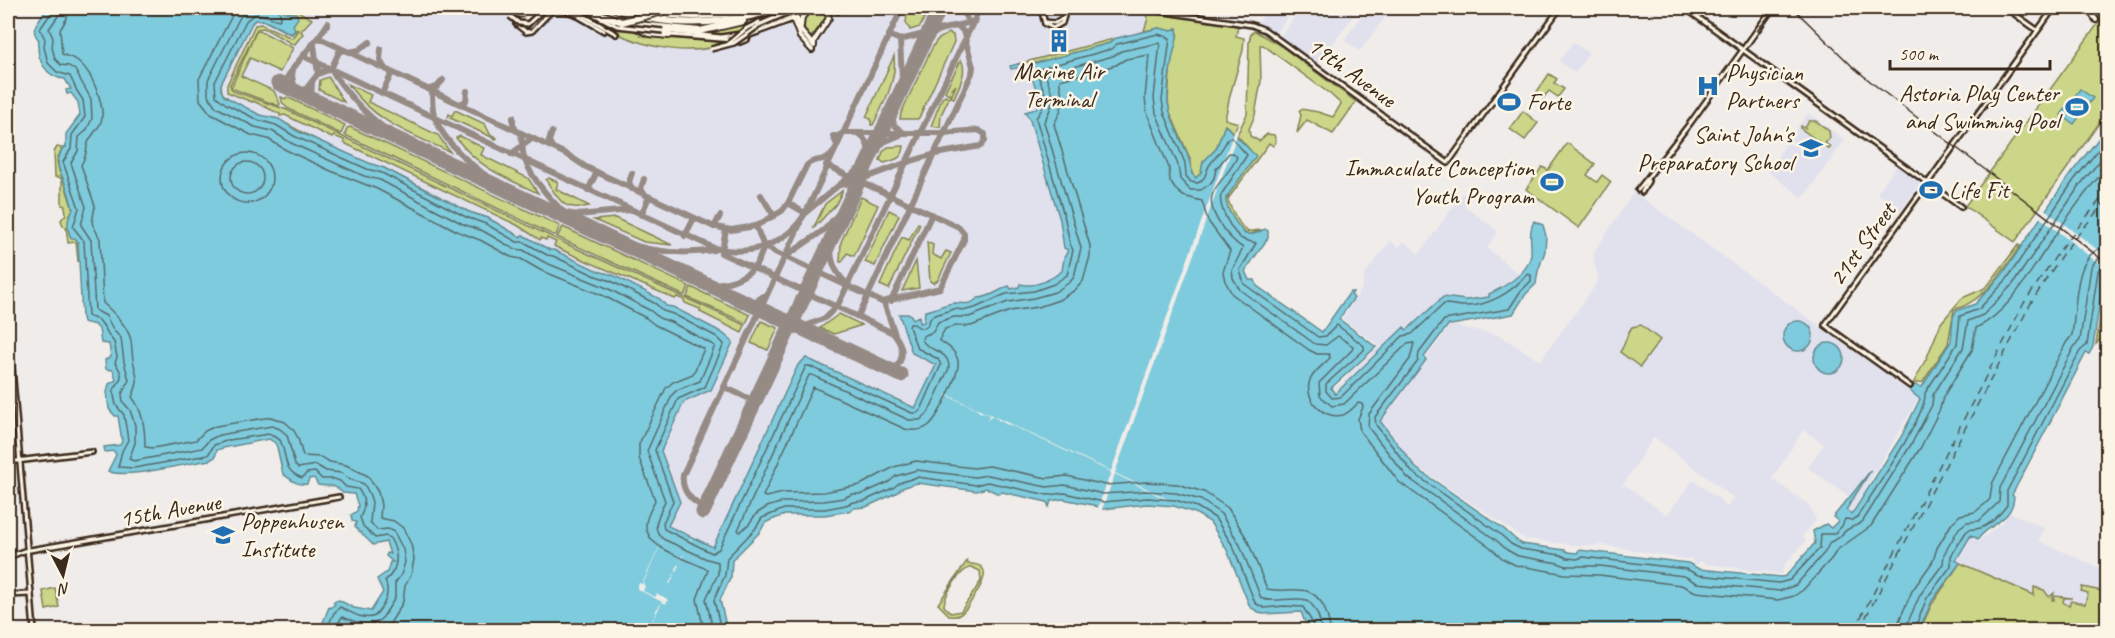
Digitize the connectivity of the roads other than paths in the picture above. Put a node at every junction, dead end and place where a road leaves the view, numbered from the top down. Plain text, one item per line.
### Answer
1 (506, 8) edge
2 (517, 8) edge
3 (535, 8) edge
4 (544, 8) edge
5 (554, 8) edge
6 (568, 8) edge
7 (582, 8) edge
8 (593, 8) edge
9 (599, 8) edge
10 (613, 8) edge
11 (633, 8) edge
12 (697, 8) edge
13 (759, 8) edge
14 (782, 8) edge
15 (826, 8) edge
16 (1041, 8) edge
17 (1062, 8) edge
18 (1560, 8) edge
19 (1685, 8) edge
20 (1773, 8) edge
21 (2006, 8) edge
22 (2054, 8) edge
23 (2088, 8) edge
24 (2101, 8) edge
25 (811, 9) edge
26 (1156, 9) edge
27 (794, 12) edge
28 (579, 15) dead end
29 (2108, 16) edge
30 (774, 17) junction
31 (2096, 20) dead end
32 (527, 22) junction
33 (516, 24) junction
34 (533, 24) junction
35 (638, 25) junction
36 (823, 26) junction
37 (2037, 30) junction
38 (603, 31) tunnel mouth
39 (759, 32) junction
40 (802, 32) junction
41 (616, 34) dead end
42 (669, 35) junction
43 (805, 37) junction
44 (740, 42) tunnel mouth
45 (729, 43) dead end
46 (813, 48) junction
47 (711, 49) dead end
48 (1743, 49) junction
49 (1927, 182) junction
50 (1640, 191) dead end
51 (8, 195) edge
52 (1961, 207) dead end
53 (8, 235) edge
54 (8, 321) edge
55 (1910, 386) dead end
56 (92, 452) dead end
57 (19, 461) junction
58 (8, 462) edge
59 (339, 497) dead end
60 (26, 550) junction
61 (8, 557) edge
62 (31, 594) junction
63 (8, 596) edge
64 (34, 630) edge

1 - 3 highway
2 - 28 street, bridge
3 - 4 street, bridge
4 - 32 street
4 - 34 street, bridge
5 - 33 street
6 - 38 street
6 - 41 street, bridge
7 - 12 highway, bridge
7 - 27 street, bridge
8 - 42 highway
9 - 35 street
10 - 14 highway
11 - 13 highway
14 - 35 highway
15 - 36 main road
16 - 17 street
18 - 26 street, 19th Avenue
19 - 48 street
20 - 48 street
21 - 37 street
22 - 37 street, 21st Street
23 - 31 main road
24 - 29 highway
25 - 27 main road
25 - 40 main road
27 - 30 street, bridge
27 - 39 street
27 - 40 main road
27 - 46 main road
30 - 45 street, bridge
30 - 47 street, bridge
32 - 33 street
32 - 34 street
33 - 34 street
35 - 42 street
36 - 43 main road
36 - 46 main road
37 - 49 street, 21st Street
39 - 42 street
39 - 44 street
40 - 43 main road
43 - 46 main road
48 - 49 street
48 - 50 street
49 - 52 street
49 - 55 street, 21st Street
51 - 53 main road
54 - 57 street
56 - 57 street
57 - 58 street
57 - 60 street
59 - 60 street, 15th Avenue
60 - 61 street, 15th Avenue
60 - 62 street
62 - 63 street
62 - 64 street

